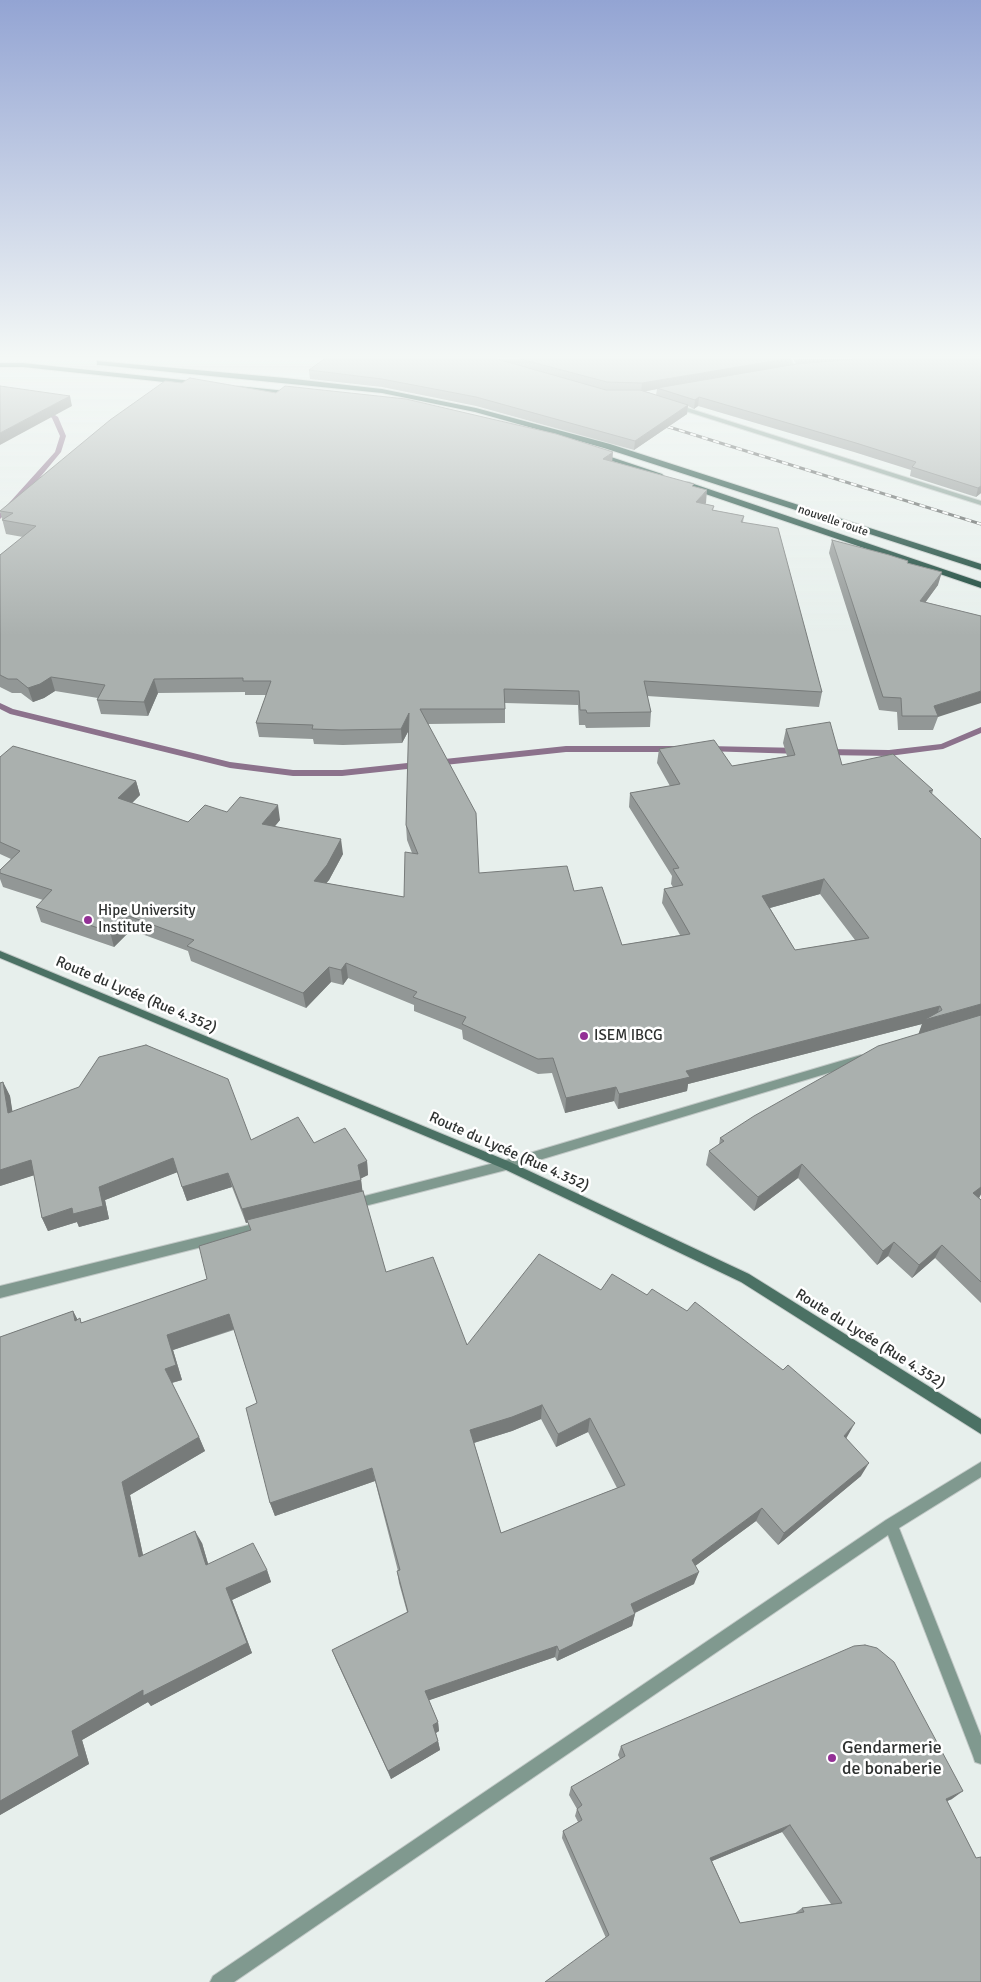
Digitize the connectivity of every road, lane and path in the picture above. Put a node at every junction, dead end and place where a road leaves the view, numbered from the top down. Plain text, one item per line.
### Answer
1 (623, 451) edge
2 (818, 451) edge
3 (586, 452) edge
4 (666, 478) edge
5 (682, 484) edge
6 (777, 500) junction
7 (981, 503) edge
8 (764, 510) junction
9 (981, 567) edge
10 (981, 585) edge
11 (0, 954) edge
12 (876, 1055) edge
13 (506, 1166) junction
14 (344, 1206) edge
15 (277, 1223) edge
16 (0, 1292) edge
17 (981, 1426) edge
18 (981, 1469) edge
19 (892, 1525) junction
20 (981, 1756) edge
21 (219, 1982) edge

1 - 6 highway, nouvelle route
2 - 7 street
3 - 4 highway
5 - 8 highway, nouvelle route
6 - 8 highway
6 - 9 highway, nouvelle route
8 - 10 highway, nouvelle route
11 - 13 main road, Route du Lycée (Rue 4.352)
12 - 13 street
13 - 14 street
13 - 17 main road, Route du Lycée (Rue 4.352)
15 - 16 street
18 - 19 street
19 - 20 street
19 - 21 street

